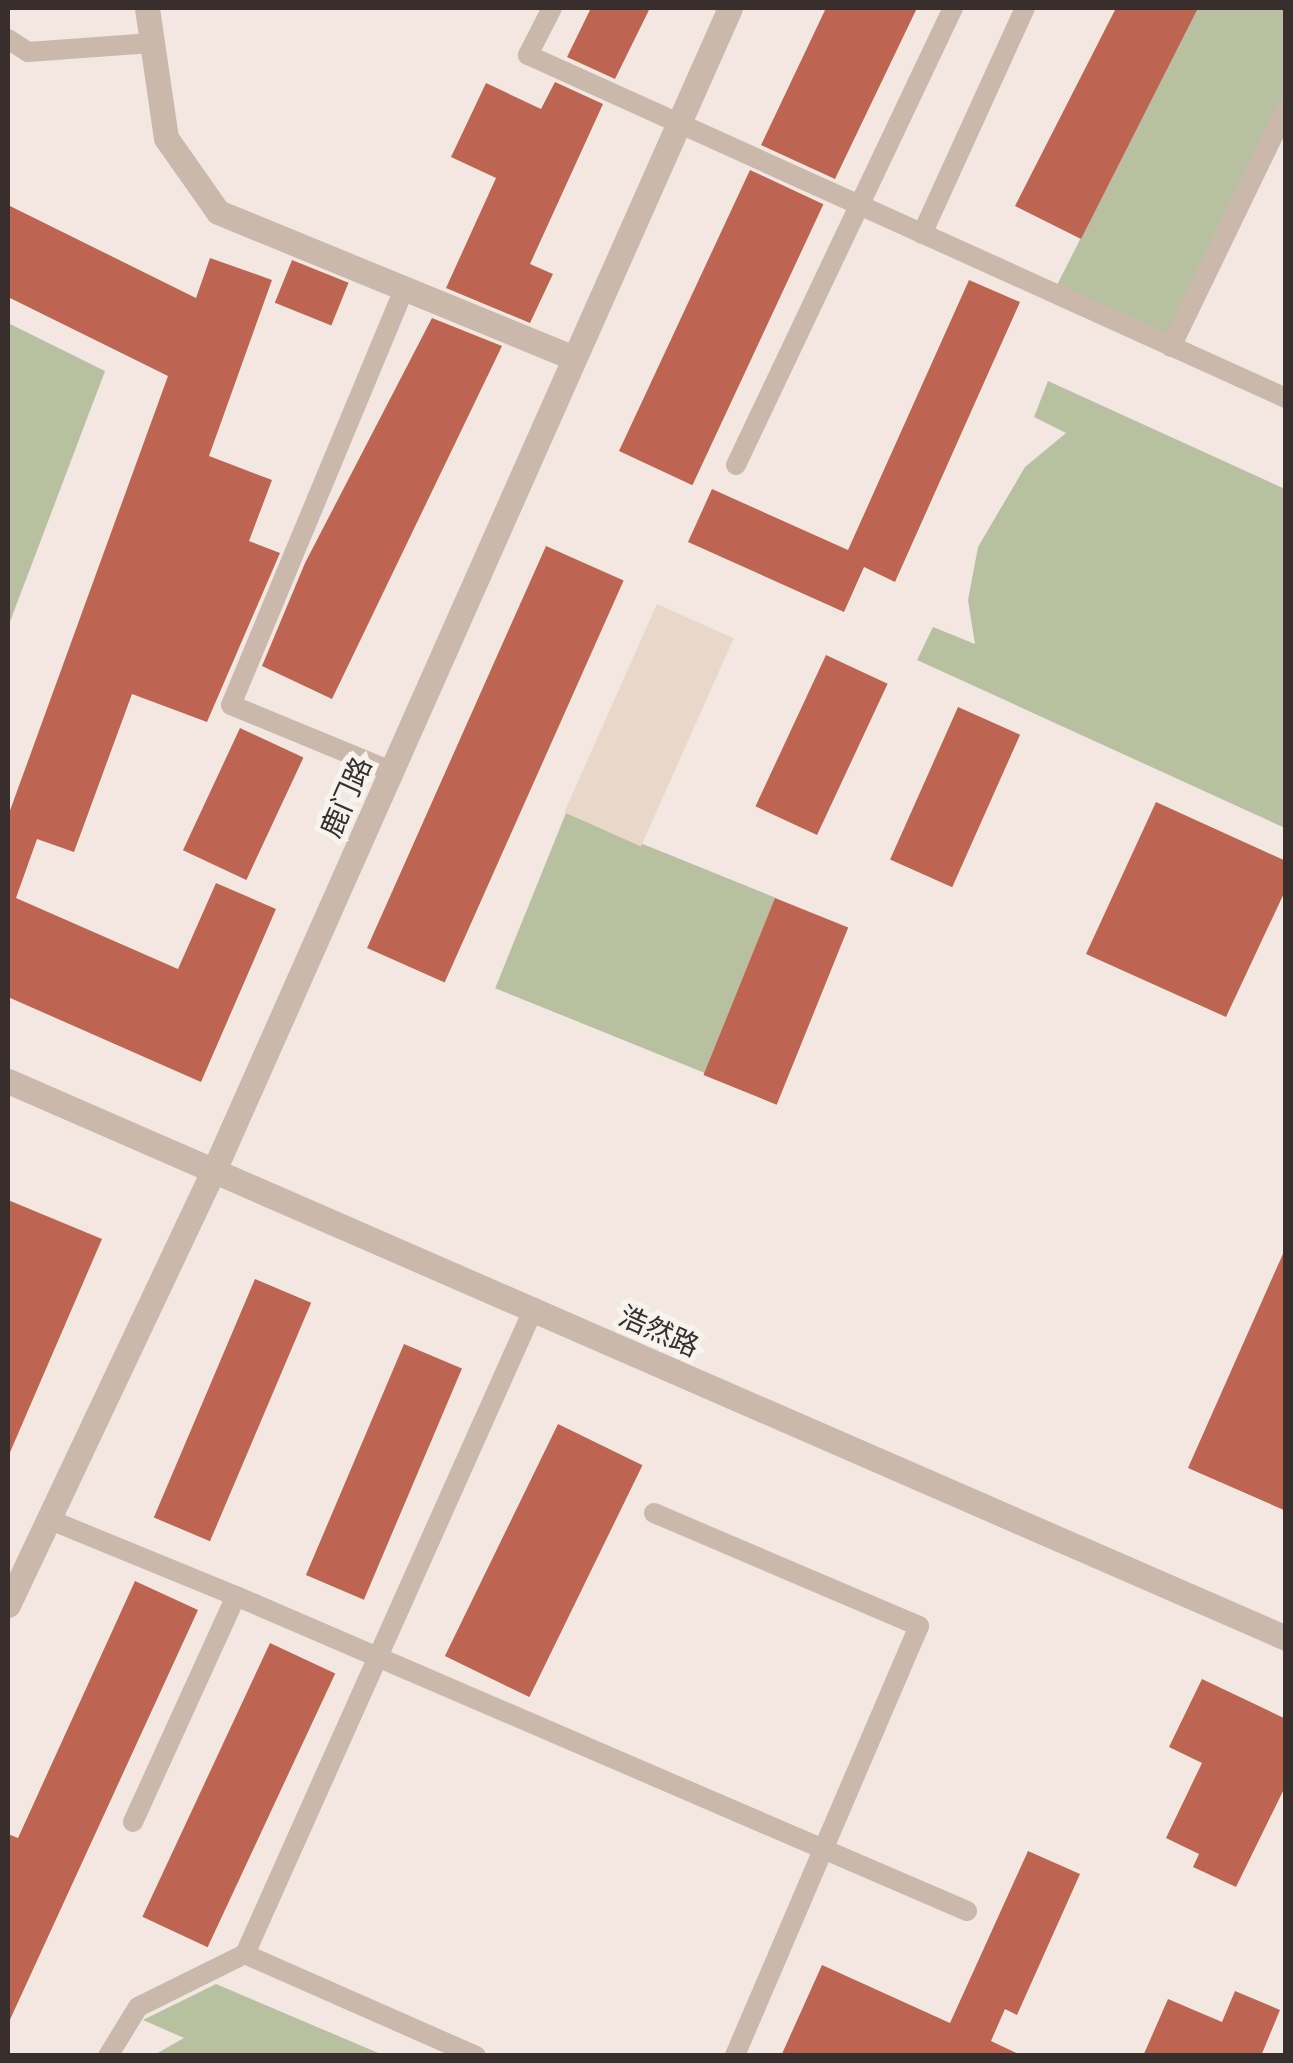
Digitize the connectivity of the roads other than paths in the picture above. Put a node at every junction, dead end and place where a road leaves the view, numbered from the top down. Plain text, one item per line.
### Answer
1 (146, 8) edge
2 (552, 8) edge
3 (730, 8) edge
4 (953, 8) edge
5 (1025, 8) edge
6 (8, 39) edge
7 (152, 43) junction
8 (1286, 109) edge
9 (678, 124) junction
10 (862, 207) junction
11 (922, 234) junction
12 (404, 288) junction
13 (1172, 347) junction
14 (574, 358) junction
15 (1286, 398) edge
16 (736, 465) dead end
17 (390, 771) junction
18 (8, 1081) edge
19 (215, 1168) junction
20 (534, 1308) junction
21 (654, 1513) dead end
22 (48, 1519) junction
23 (236, 1596) junction
24 (8, 1606) edge
25 (1286, 1638) edge
26 (378, 1656) junction
27 (133, 1822) dead end
28 (825, 1846) junction
29 (966, 1911) dead end
30 (245, 1954) junction
31 (108, 2056) edge
32 (476, 2056) edge
33 (735, 2056) edge

1 - 7 street
2 - 9 lane
3 - 9 street, 鹿门路
4 - 10 lane
5 - 11 lane
6 - 7 lane
7 - 12 street
8 - 13 lane
9 - 10 lane
9 - 14 street, 鹿门路
10 - 11 lane
10 - 16 lane
11 - 13 lane
12 - 14 street
12 - 17 lane
13 - 15 lane
14 - 17 street, 鹿门路
17 - 19 street, 鹿门路
18 - 19 street, 浩然路
19 - 20 street, 浩然路
19 - 22 street, 鹿门路
20 - 25 street, 浩然路
20 - 26 lane
21 - 28 lane
22 - 23 lane
22 - 24 street, 鹿门路
23 - 26 lane
23 - 27 lane
26 - 28 lane
26 - 30 lane
28 - 29 lane
28 - 33 lane
30 - 31 lane
30 - 32 lane

